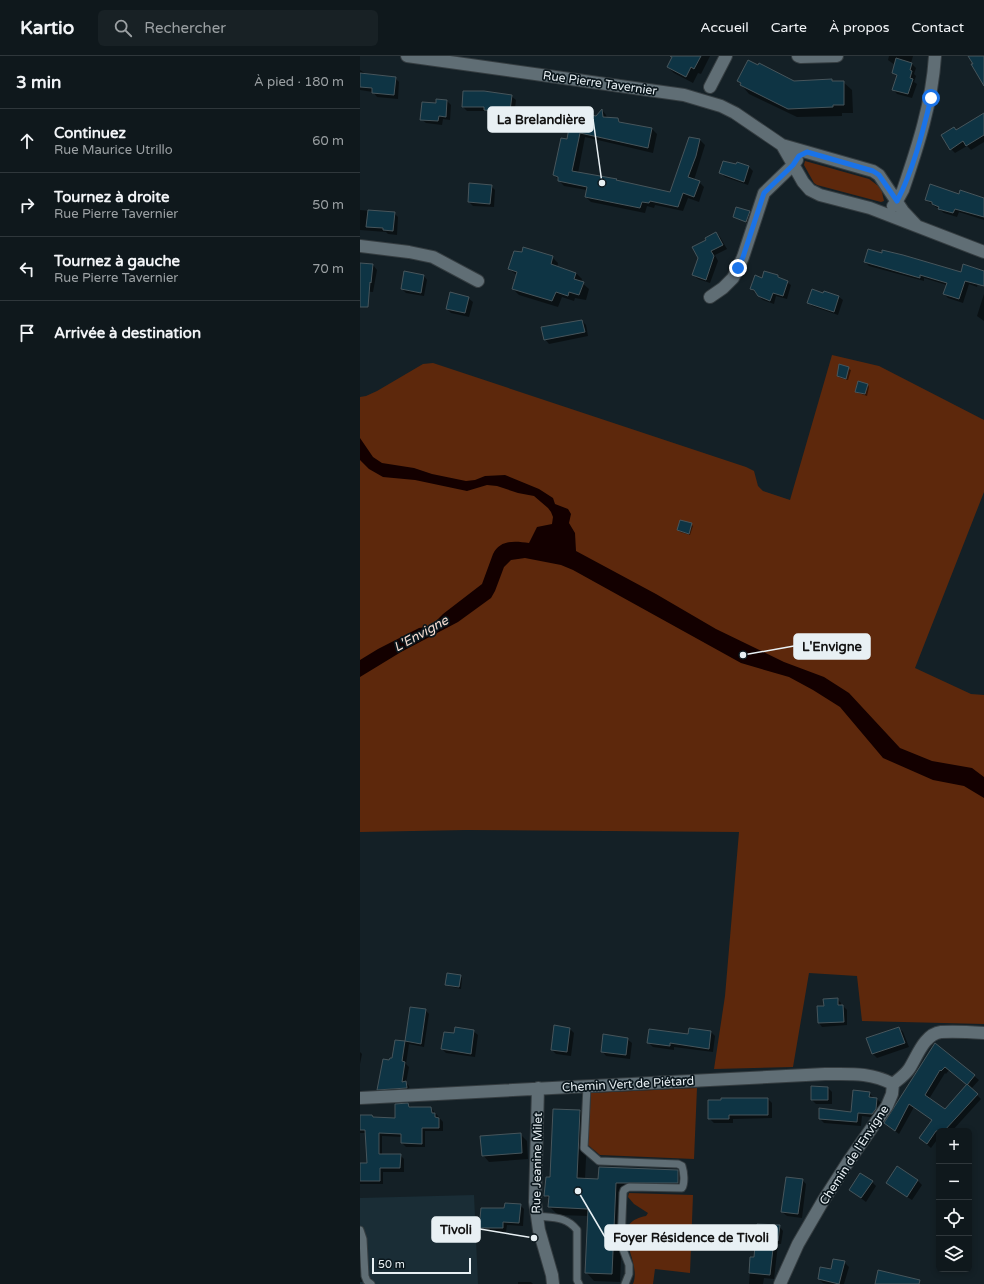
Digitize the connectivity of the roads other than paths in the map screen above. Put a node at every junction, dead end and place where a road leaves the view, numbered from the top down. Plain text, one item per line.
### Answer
1 (407, 56) edge
2 (726, 56) edge
3 (798, 56) edge
4 (837, 56) edge
5 (935, 56) edge
6 (489, 62) edge
7 (710, 87) dead end
8 (782, 145) junction
9 (807, 152) junction
10 (793, 165) junction
11 (897, 201) junction
12 (885, 214) junction
13 (917, 226) junction
14 (360, 246) edge
15 (984, 252) edge
16 (478, 281) dead end
17 (710, 298) dead end
18 (984, 1033) edge
19 (894, 1084) junction
20 (587, 1086) junction
21 (538, 1088) junction
22 (360, 1098) edge
23 (536, 1216) junction
24 (360, 1230) edge
25 (371, 1284) edge
26 (553, 1284) edge
27 (579, 1284) edge
28 (625, 1284) edge
29 (780, 1284) edge

1 - 6 street, Rue Pierre Tavernier
2 - 7 street
3 - 4 street
5 - 11 street
6 - 8 street, Rue Pierre Tavernier
8 - 9 street, Rue Pierre Tavernier
8 - 10 street, Rue Pierre Tavernier
9 - 10 street
9 - 11 street, Rue Pierre Tavernier
10 - 12 street, Rue Pierre Tavernier
10 - 17 street
11 - 12 street
11 - 13 street, Rue Pierre Tavernier
12 - 13 street, Rue Pierre Tavernier
13 - 15 street, Rue Pierre Tavernier
14 - 16 street
18 - 19 street, Chemin de l'Envigne
19 - 20 street, Chemin Vert de Piétard
19 - 29 street, Chemin de l'Envigne
20 - 21 street, Chemin Vert de Piétard
20 - 28 lane
21 - 22 street, Chemin Vert de Piétard
21 - 23 street, Rue Jeanine Milet
23 - 26 street, Rue Jeanine Milet
23 - 27 lane
24 - 25 lane

